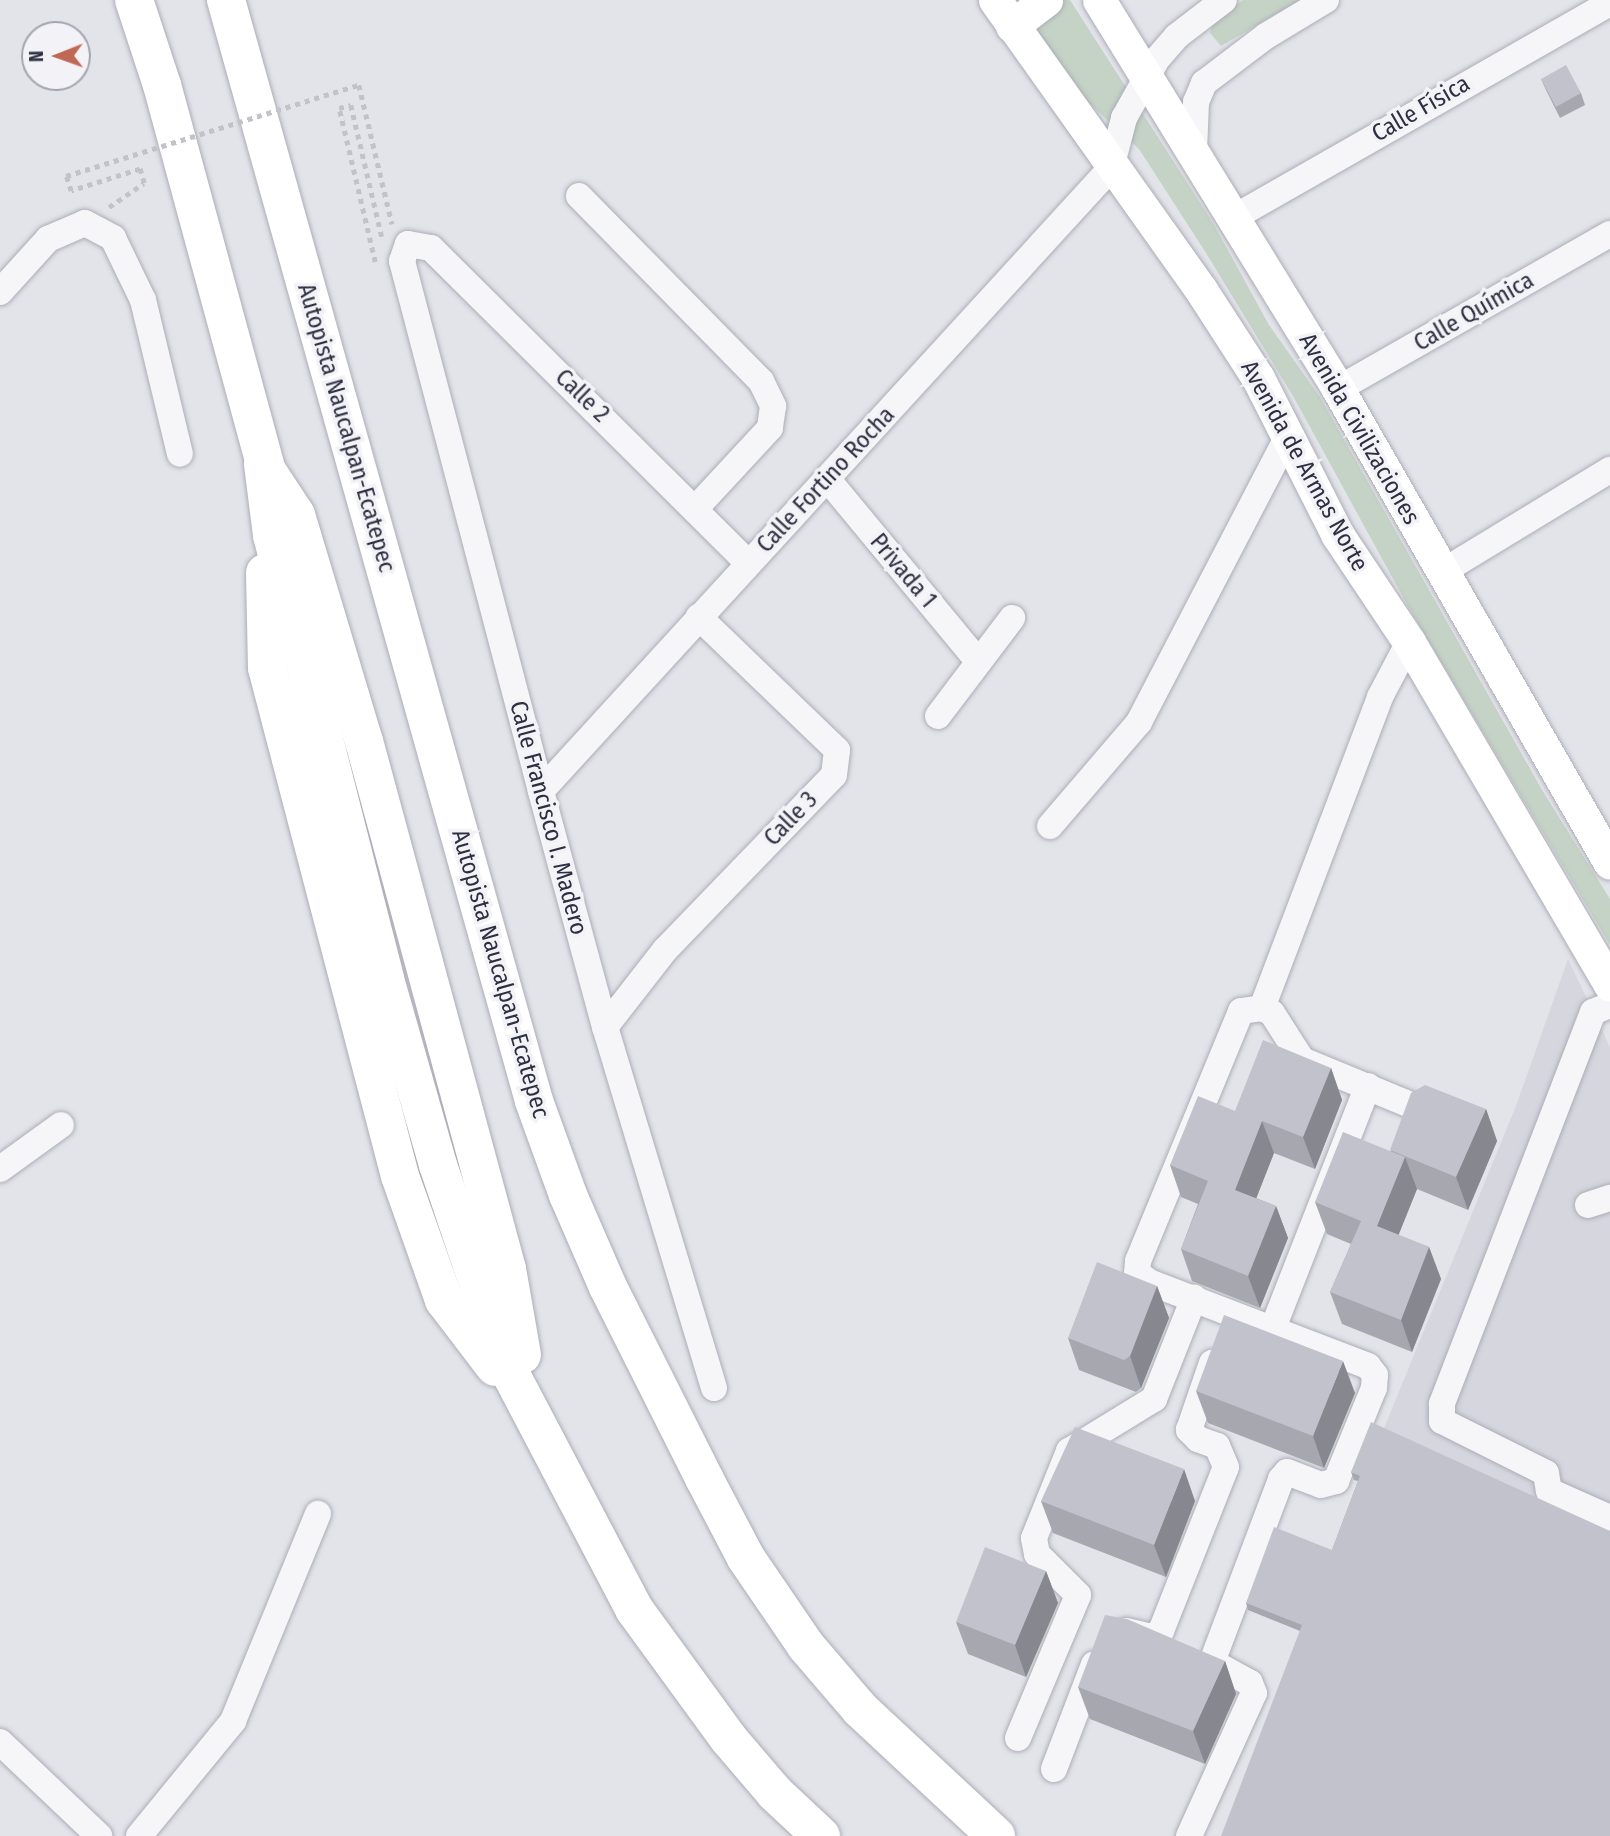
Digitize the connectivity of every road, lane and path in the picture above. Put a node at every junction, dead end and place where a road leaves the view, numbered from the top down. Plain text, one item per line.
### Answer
1 (134, 0) edge
2 (226, 0) edge
3 (1046, 0) edge
4 (1099, 0) edge
5 (1224, 0) edge
6 (1325, 0) edge
7 (1610, 2) edge
8 (1003, 13) edge
9 (1146, 80) junction
10 (1194, 153) junction
11 (1111, 168) junction
12 (579, 196) dead end
13 (1233, 218) junction
14 (85, 223) junction
15 (1610, 234) edge
16 (395, 240) junction
17 (375, 264) dead end
18 (0, 292) edge
19 (1338, 389) junction
20 (1286, 440) junction
21 (180, 454) dead end
22 (262, 464) junction
23 (1610, 471) edge
24 (829, 481) junction
25 (695, 508) junction
26 (748, 563) junction
27 (265, 569) junction
28 (1442, 572) junction
29 (699, 617) junction
30 (1012, 618) dead end
31 (1409, 642) junction
32 (977, 660) junction
33 (938, 716) dead end
34 (541, 791) junction
35 (1049, 826) dead end
36 (1610, 863) edge
37 (1610, 984) edge
38 (1610, 1005) edge
39 (1262, 1008) junction
40 (605, 1027) junction
41 (1368, 1087) junction
42 (1423, 1110) edge
43 (61, 1125) dead end
44 (0, 1169) edge
45 (1194, 1298) junction
46 (1233, 1312) junction
47 (1273, 1328) junction
48 (505, 1363) junction
49 (714, 1388) dead end
50 (534, 1419) junction
51 (318, 1514) dead end
52 (1610, 1518) edge
53 (1018, 1738) dead end
54 (0, 1742) edge
55 (1054, 1769) dead end
56 (99, 1836) edge
57 (139, 1836) edge
58 (821, 1836) edge
59 (996, 1836) edge
60 (1189, 1836) edge

1 - 22 highway
2 - 59 highway, Autopista Naucalpan-Ecatepec
3 - 8 main road
4 - 9 main road, Avenida Civilizaciones
5 - 9 street
6 - 10 street
7 - 13 street, Calle Física
8 - 11 main road, Avenida de Armas Norte
9 - 10 main road, Avenida Civilizaciones
9 - 11 street
10 - 13 main road, Avenida Civilizaciones
11 - 20 main road, Avenida de Armas Norte
11 - 24 street, Calle Fortino Rocha
12 - 25 street
13 - 19 main road, Avenida Civilizaciones
14 - 16 path, bridge
14 - 18 street
14 - 21 street
15 - 19 street, Calle Química
16 - 17 path
16 - 25 street, Calle 2
16 - 34 street, Calle Francisco I. Madero
19 - 28 main road, Avenida Civilizaciones
20 - 31 main road, Avenida de Armas Norte
20 - 35 street
22 - 27 highway
22 - 48 highway
22 - 50 highway
23 - 28 street
24 - 26 street, Calle Fortino Rocha
24 - 32 street, Privada 1
25 - 26 street, Calle 2
26 - 29 street, Calle Fortino Rocha
27 - 48 highway
27 - 50 highway
28 - 36 main road, Avenida Civilizaciones
29 - 34 street, Calle Fortino Rocha
29 - 40 street, Calle 3
30 - 32 street
31 - 37 main road, Avenida de Armas Norte
31 - 39 street
32 - 33 street
34 - 40 street, Calle Francisco I. Madero
38 - 52 street
39 - 41 street
39 - 45 street
40 - 49 street, Calle Francisco I. Madero
41 - 42 street
41 - 47 street
43 - 44 street
45 - 46 street
45 - 53 street
46 - 47 street
46 - 55 street
47 - 60 street
48 - 50 highway
50 - 58 highway
51 - 57 street
54 - 56 street

